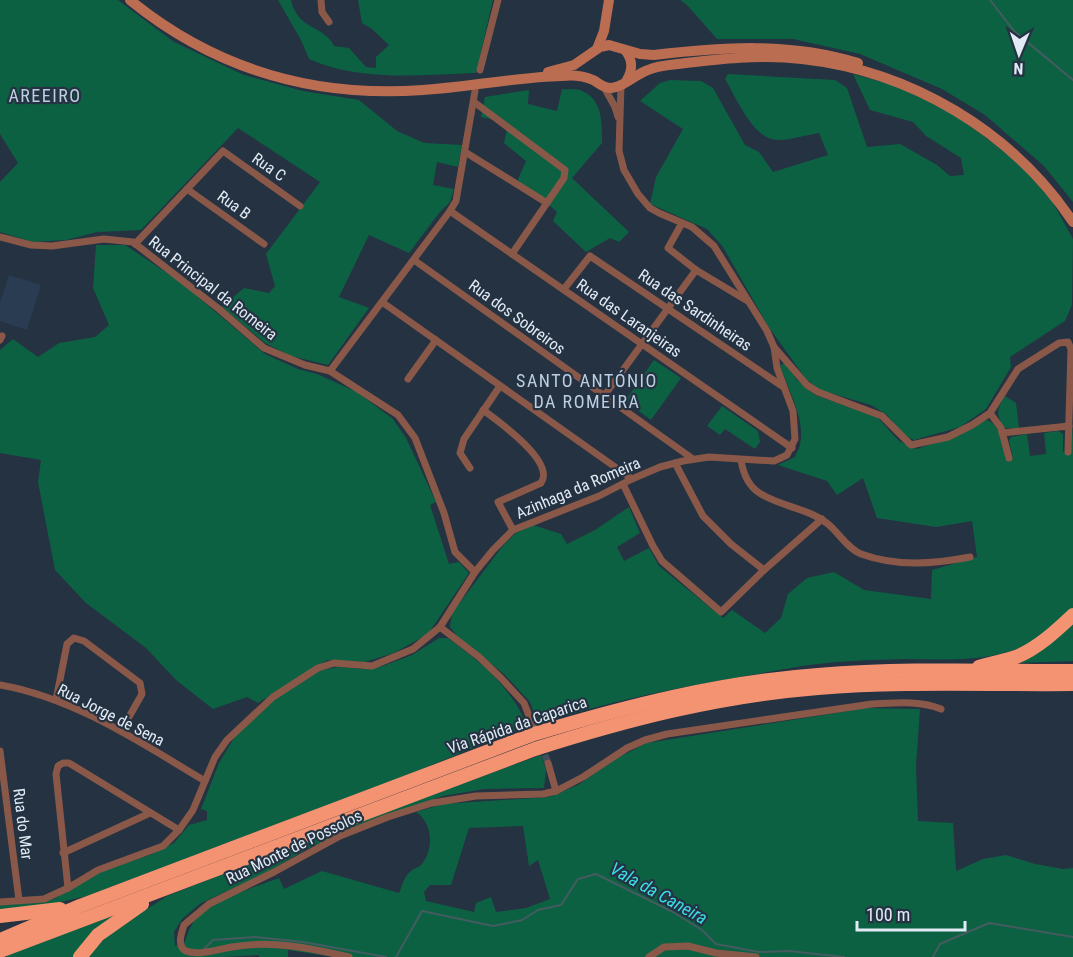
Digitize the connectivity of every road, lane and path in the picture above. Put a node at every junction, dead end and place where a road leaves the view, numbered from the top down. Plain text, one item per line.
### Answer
1 (129, 0) edge
2 (137, 0) edge
3 (321, 0) edge
4 (498, 0) edge
5 (609, 0) edge
6 (607, 12) junction
7 (328, 22) dead end
8 (620, 48) junction
9 (595, 51) junction
10 (480, 70) dead end
11 (593, 80) junction
12 (624, 83) junction
13 (604, 87) junction
14 (476, 91) dead end
15 (474, 102) junction
16 (619, 132) junction
17 (465, 152) junction
18 (187, 189) junction
19 (547, 203) junction
20 (300, 206) dead end
21 (450, 211) junction
22 (1073, 212) edge
23 (1073, 222) edge
24 (682, 223) junction
25 (0, 237) edge
26 (135, 244) junction
27 (264, 244) dead end
28 (512, 254) junction
29 (414, 260) junction
30 (696, 270) junction
31 (564, 290) junction
32 (749, 301) junction
33 (382, 302) junction
34 (668, 308) junction
35 (436, 340) junction
36 (642, 344) junction
37 (774, 347) junction
38 (330, 371) junction
39 (408, 379) dead end
40 (500, 386) junction
41 (784, 387) junction
42 (604, 396) junction
43 (483, 411) junction
44 (990, 413) junction
45 (1069, 426) junction
46 (1002, 433) junction
47 (792, 448) junction
48 (1068, 452) dead end
49 (1009, 458) dead end
50 (693, 459) junction
51 (741, 460) junction
52 (675, 463) junction
53 (470, 468) dead end
54 (632, 479) junction
55 (623, 484) junction
56 (822, 519) junction
57 (513, 530) junction
58 (970, 557) dead end
59 (764, 570) junction
60 (475, 572) junction
61 (1073, 615) edge
62 (440, 627) junction
63 (964, 671) junction
64 (1073, 671) edge
65 (1023, 684) junction
66 (1073, 684) edge
67 (0, 685) edge
68 (1073, 691) edge
69 (0, 693) edge
70 (56, 700) junction
71 (941, 709) dead end
72 (533, 726) dead end
73 (121, 731) junction
74 (0, 751) edge
75 (548, 764) tunnel mouth
76 (205, 781) junction
77 (556, 790) junction
78 (150, 813) junction
79 (179, 830) junction
80 (63, 853) junction
81 (68, 888) junction
82 (157, 893) junction
83 (19, 900) junction
84 (0, 902) edge
85 (80, 906) junction
86 (0, 916) edge
87 (0, 940) edge
88 (691, 947) junction
89 (0, 951) edge
90 (80, 957) edge
91 (349, 957) edge
92 (649, 957) edge
93 (690, 957) edge
94 (756, 957) edge

1 - 11 main road
2 - 9 main road
3 - 7 street
4 - 10 street
5 - 6 main road
6 - 8 main road
6 - 9 main road
8 - 9 main road
8 - 12 main road
8 - 22 main road
9 - 11 main road
11 - 13 main road
12 - 13 main road
12 - 16 street
12 - 23 main road
13 - 16 street
14 - 15 street
15 - 17 street
15 - 19 street
16 - 24 street
17 - 19 street
17 - 21 street
18 - 20 street, Rua C
18 - 26 street
18 - 27 street, Rua B
19 - 28 street
21 - 28 street, Rua das Laranjeiras
21 - 29 street
24 - 30 street
24 - 32 street
25 - 26 street, Rua Principal da Romeira
26 - 38 street, Rua Principal da Romeira
28 - 31 street, Rua das Laranjeiras
29 - 33 street
29 - 42 street, Rua dos Sobreiros
30 - 32 street
30 - 34 street
31 - 34 street, Rua das Sardinheiras
31 - 36 street, Rua das Laranjeiras
32 - 37 street
33 - 35 street
33 - 38 street
34 - 36 street
34 - 41 street, Rua das Sardinheiras
35 - 39 street
35 - 40 street
36 - 42 street
36 - 47 street, Rua das Laranjeiras
37 - 41 street
37 - 44 street
38 - 60 street, Rua Principal da Romeira
40 - 43 street
40 - 54 street
41 - 47 street
42 - 50 street, Rua dos Sobreiros
43 - 53 street
43 - 57 street
44 - 45 street
44 - 46 street
45 - 46 street
45 - 48 street
46 - 49 street
47 - 51 street, Azinhaga da Romeira
50 - 51 street, Azinhaga da Romeira
50 - 52 street, Azinhaga da Romeira
51 - 56 street
52 - 54 street, Azinhaga da Romeira
52 - 59 street
54 - 55 street, Azinhaga da Romeira
55 - 57 street, Azinhaga da Romeira
55 - 59 street
56 - 58 street
56 - 59 street
57 - 60 street, Azinhaga da Romeira
60 - 62 street, Azinhaga da Romeira
61 - 63 highway
62 - 72 street
62 - 76 street, Azinhaga da Romeira
63 - 64 highway, Via Rápida da Caparica
63 - 85 highway, Via Rápida da Caparica
65 - 66 highway, Via Rápida da Caparica
65 - 68 highway
65 - 82 highway, Via Rápida da Caparica
67 - 69 street
67 - 70 street, Rua Jorge de Sena
70 - 73 street, Rua Jorge de Sena
70 - 73 street
71 - 77 street, Rua Monte de Possolos
73 - 76 street, Rua Jorge de Sena
74 - 83 street, Rua do Mar
75 - 77 street
76 - 79 street, Azinhaga da Romeira
77 - 91 street, Rua Monte de Possolos
78 - 79 street
78 - 80 street
78 - 80 street
79 - 81 street, Azinhaga da Romeira
80 - 81 street
81 - 83 street, Azinhaga da Romeira
82 - 89 highway, Via Rápida da Caparica
82 - 90 highway
83 - 84 street, Azinhaga da Romeira
85 - 86 highway
85 - 87 highway, Via Rápida da Caparica
88 - 92 street
88 - 93 street
88 - 94 street

